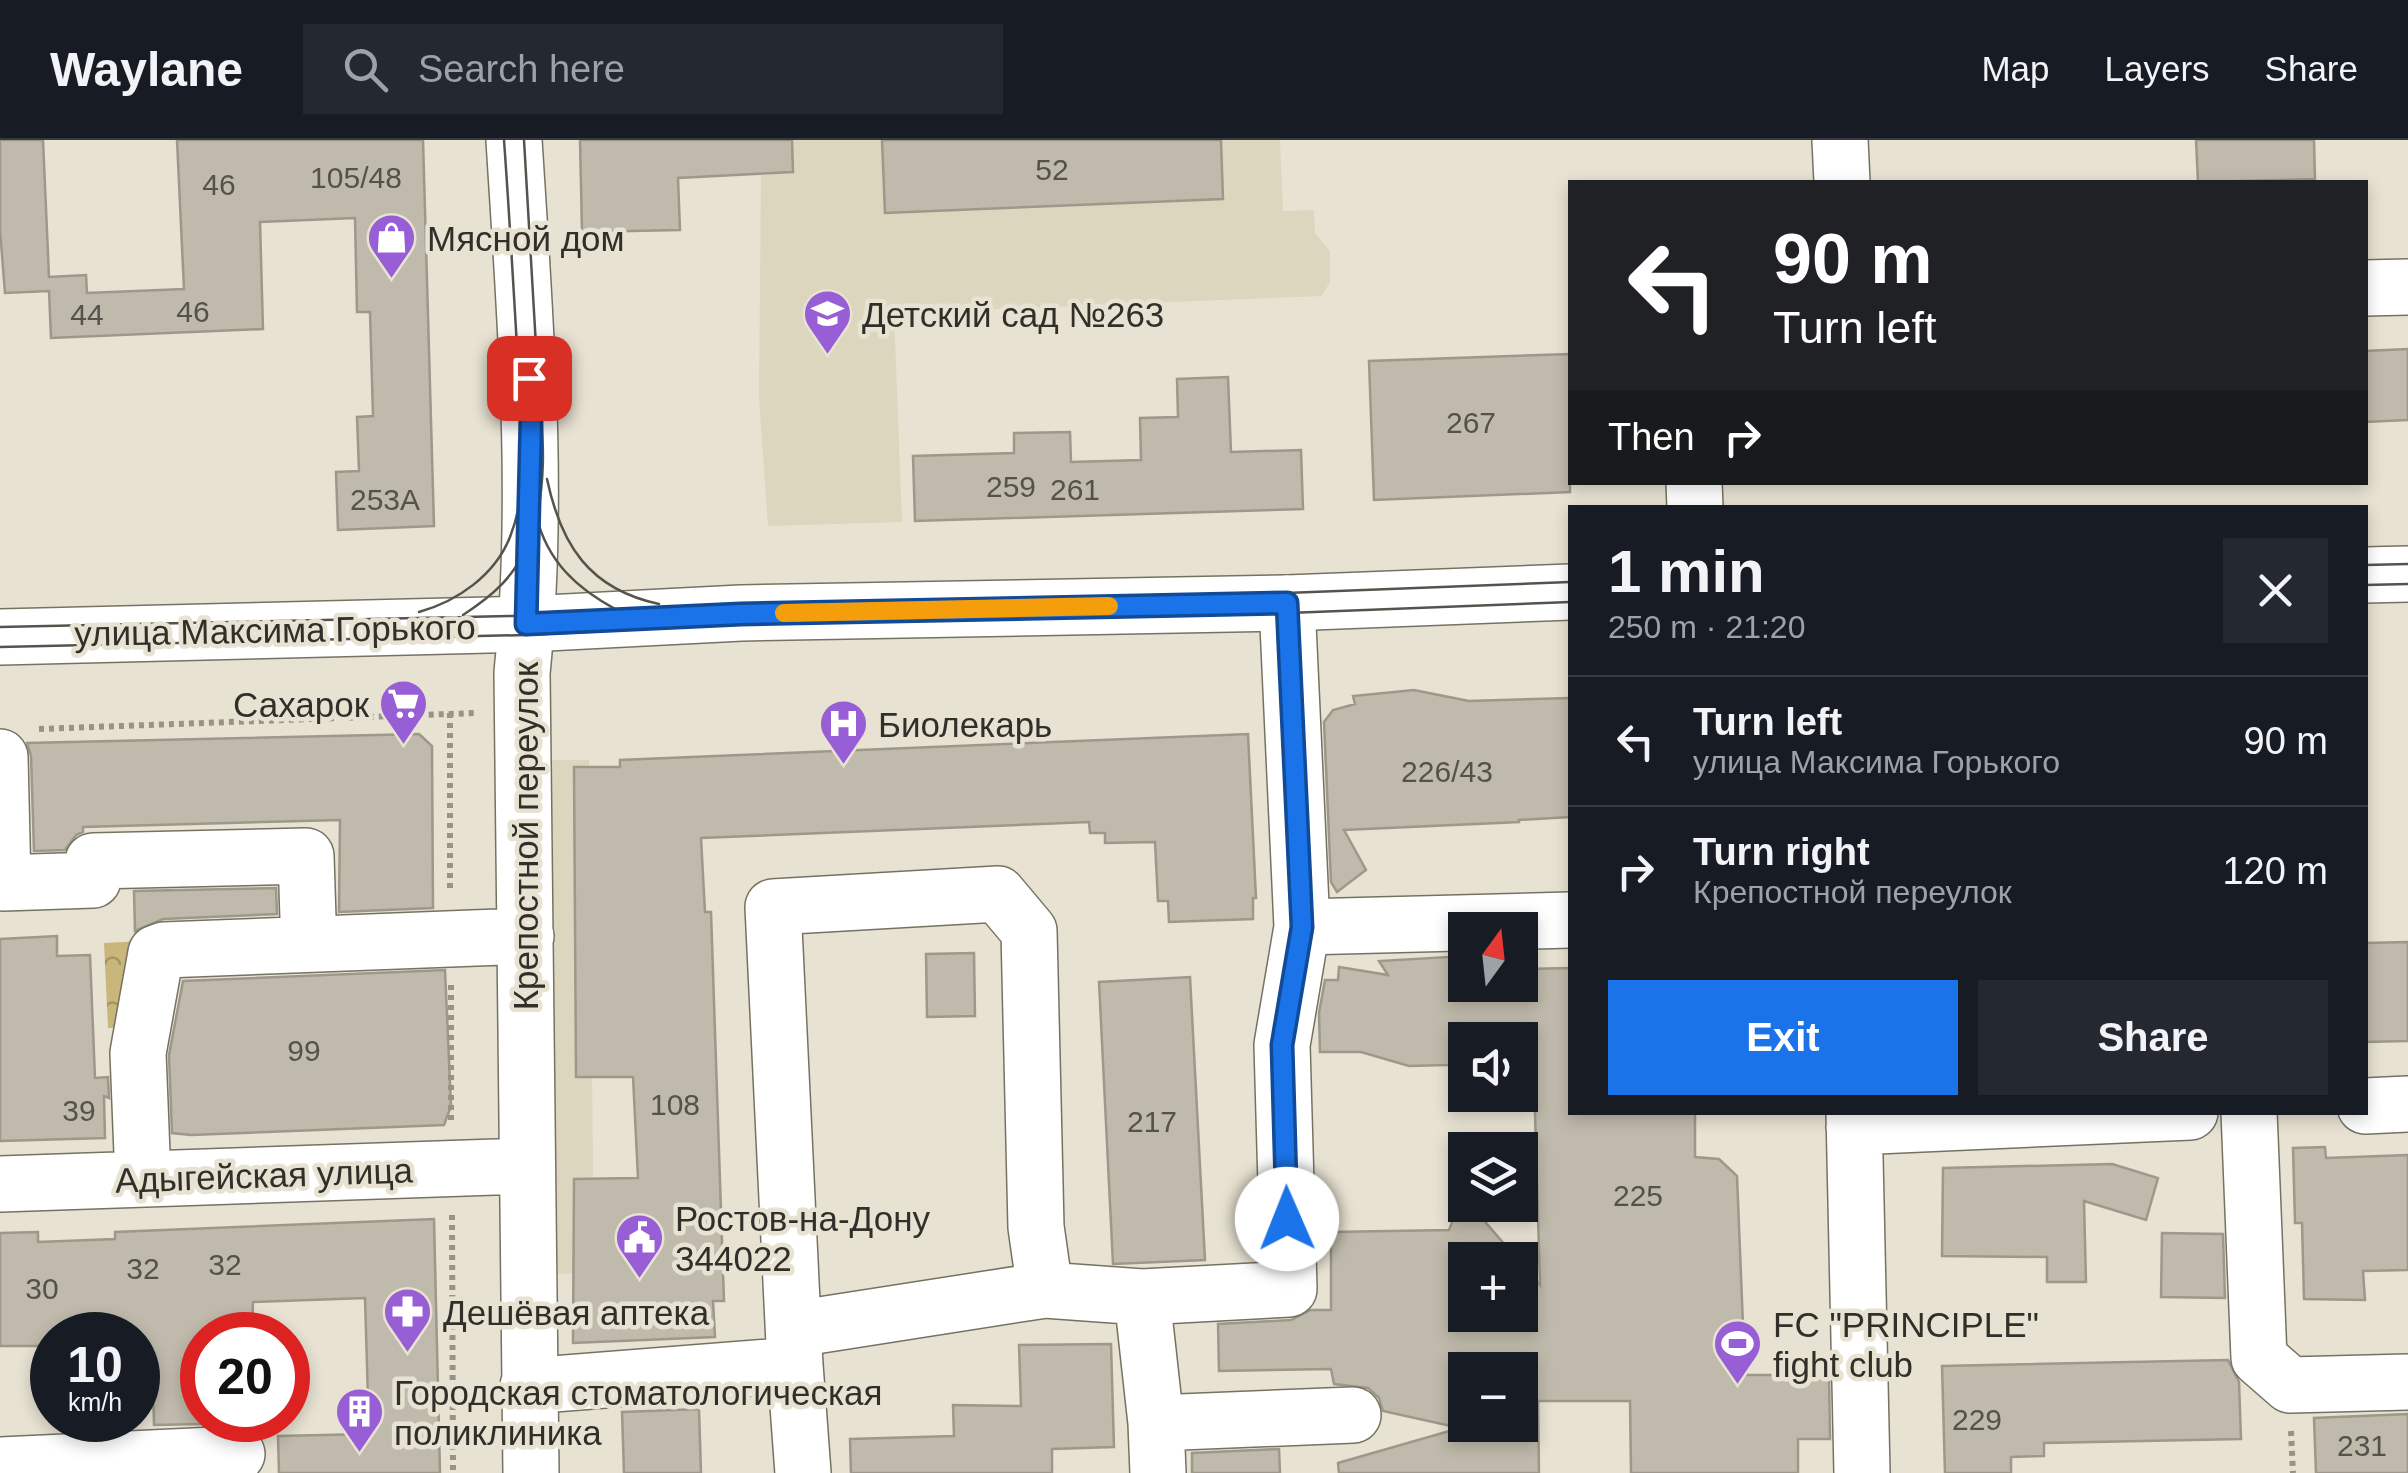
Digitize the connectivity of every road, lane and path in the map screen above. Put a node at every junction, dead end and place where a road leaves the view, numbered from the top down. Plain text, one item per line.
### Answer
1 (514, 140) edge
2 (1840, 140) edge
3 (1842, 180) edge
4 (2408, 286) edge
5 (2368, 288) edge
6 (2408, 574) edge
7 (2368, 575) edge
8 (1568, 592) edge
9 (1287, 603) junction
10 (526, 624) junction
11 (0, 637) edge
12 (522, 712) junction
13 (450, 714) junction
14 (10, 743) edge
15 (308, 919) dead end
16 (1568, 920) edge
17 (1302, 927) junction
18 (526, 952) junction
19 (449, 961) junction
20 (2408, 1104) edge
21 (2368, 1106) edge
22 (2064, 1115) edge
23 (2249, 1115) edge
24 (1854, 1120) edge
25 (527, 1166) junction
26 (452, 1168) junction
27 (143, 1179) junction
28 (0, 1184) edge
29 (1045, 1290) junction
30 (1142, 1297) junction
31 (795, 1347) junction
32 (2408, 1382) edge
33 (528, 1386) junction
34 (1353, 1415) dead end
35 (1157, 1448) edge
36 (237, 1454) dead end
37 (0, 1465) edge
38 (453, 1473) edge
39 (531, 1473) edge
40 (803, 1473) edge
41 (1862, 1473) edge

1 - 10 street, Крепостной переулок
2 - 3 street
4 - 5 street
6 - 7 street
8 - 9 street, улица Максима Горького
9 - 10 street, улица Максима Горького
9 - 17 street
10 - 11 street, улица Максима Горького
10 - 12 street, Крепостной переулок
12 - 13 path
12 - 18 street, Крепостной переулок
13 - 14 path
13 - 19 path
14 - 15 street
16 - 17 street
17 - 30 street
18 - 19 street
18 - 25 street, Крепостной переулок
19 - 26 path
19 - 27 street
20 - 21 street
22 - 24 street
23 - 32 street
24 - 41 street
25 - 26 street, Адыгейская улица
25 - 33 street, Крепостной переулок
26 - 27 street, Адыгейская улица
26 - 38 path
27 - 28 street, Адыгейская улица
29 - 30 street
29 - 31 street
29 - 31 street
30 - 35 street
31 - 33 street
31 - 40 street
33 - 39 street, Крепостной переулок
34 - 35 street
36 - 37 street

